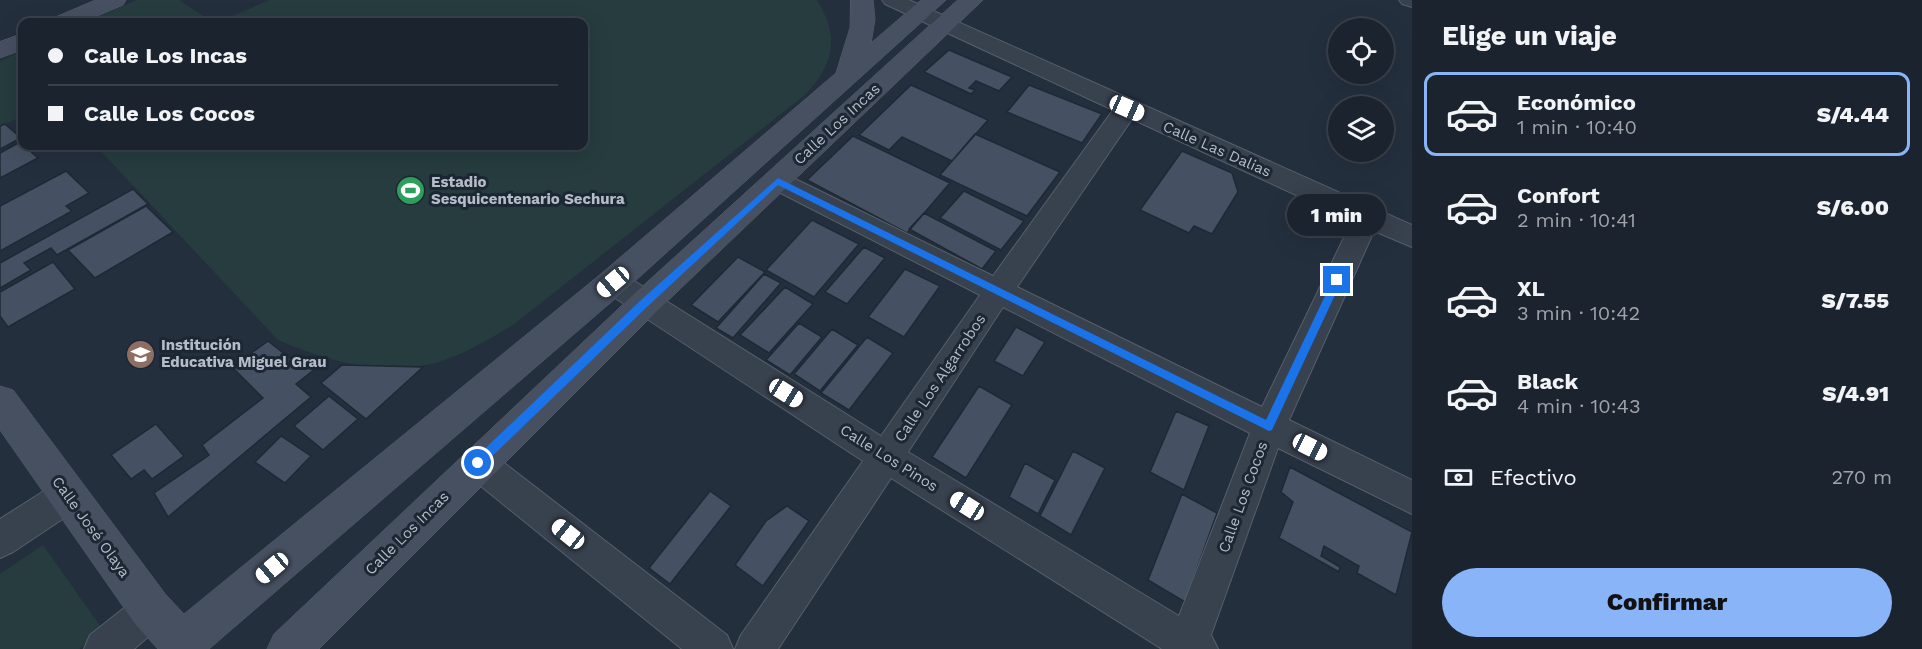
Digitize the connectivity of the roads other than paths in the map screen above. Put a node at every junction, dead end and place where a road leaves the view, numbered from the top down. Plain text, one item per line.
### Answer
1 (115, 0) edge
2 (862, 0) edge
3 (972, 0) edge
4 (923, 9) edge
5 (73, 18) edge
6 (18, 43) edge
7 (0, 51) edge
8 (847, 75) junction
9 (1127, 108) junction
10 (778, 181) junction
11 (1367, 217) junction
12 (1412, 237) edge
13 (613, 282) junction
14 (999, 290) junction
15 (645, 303) junction
16 (0, 401) edge
17 (1269, 427) junction
18 (886, 457) junction
19 (478, 463) junction
20 (67, 496) junction
21 (1412, 498) edge
22 (0, 540) edge
23 (151, 610) junction
24 (184, 646) edge
25 (1191, 647) edge
26 (104, 649) edge
27 (289, 649) edge
28 (713, 649) edge
29 (755, 649) edge

1 - 5 street
2 - 8 street
3 - 4 street, Calle Los Incas
4 - 8 street
4 - 9 street, Calle Las Dalias
4 - 10 street, Calle Los Incas
6 - 7 street
8 - 13 street
9 - 11 street, Calle Las Dalias
9 - 14 street, Calle Los Algarrobos
10 - 14 street
10 - 15 street, Calle Los Incas
11 - 12 street, Calle Las Dalias
11 - 17 street, Calle Los Cocos
13 - 15 street, Calle Los Pinos
13 - 24 street
14 - 17 street
14 - 18 street, Calle Los Algarrobos
15 - 18 street, Calle Los Pinos
15 - 19 street, Calle Los Incas
16 - 20 street, Calle José Olaya
17 - 21 street
17 - 25 street, Calle Los Cocos
18 - 25 street, Calle Los Pinos
18 - 29 street, Calle Los Algarrobos
19 - 27 street, Calle Los Incas
19 - 28 street
20 - 22 street
20 - 23 street, Calle José Olaya
23 - 24 street, Calle José Olaya
23 - 26 street

